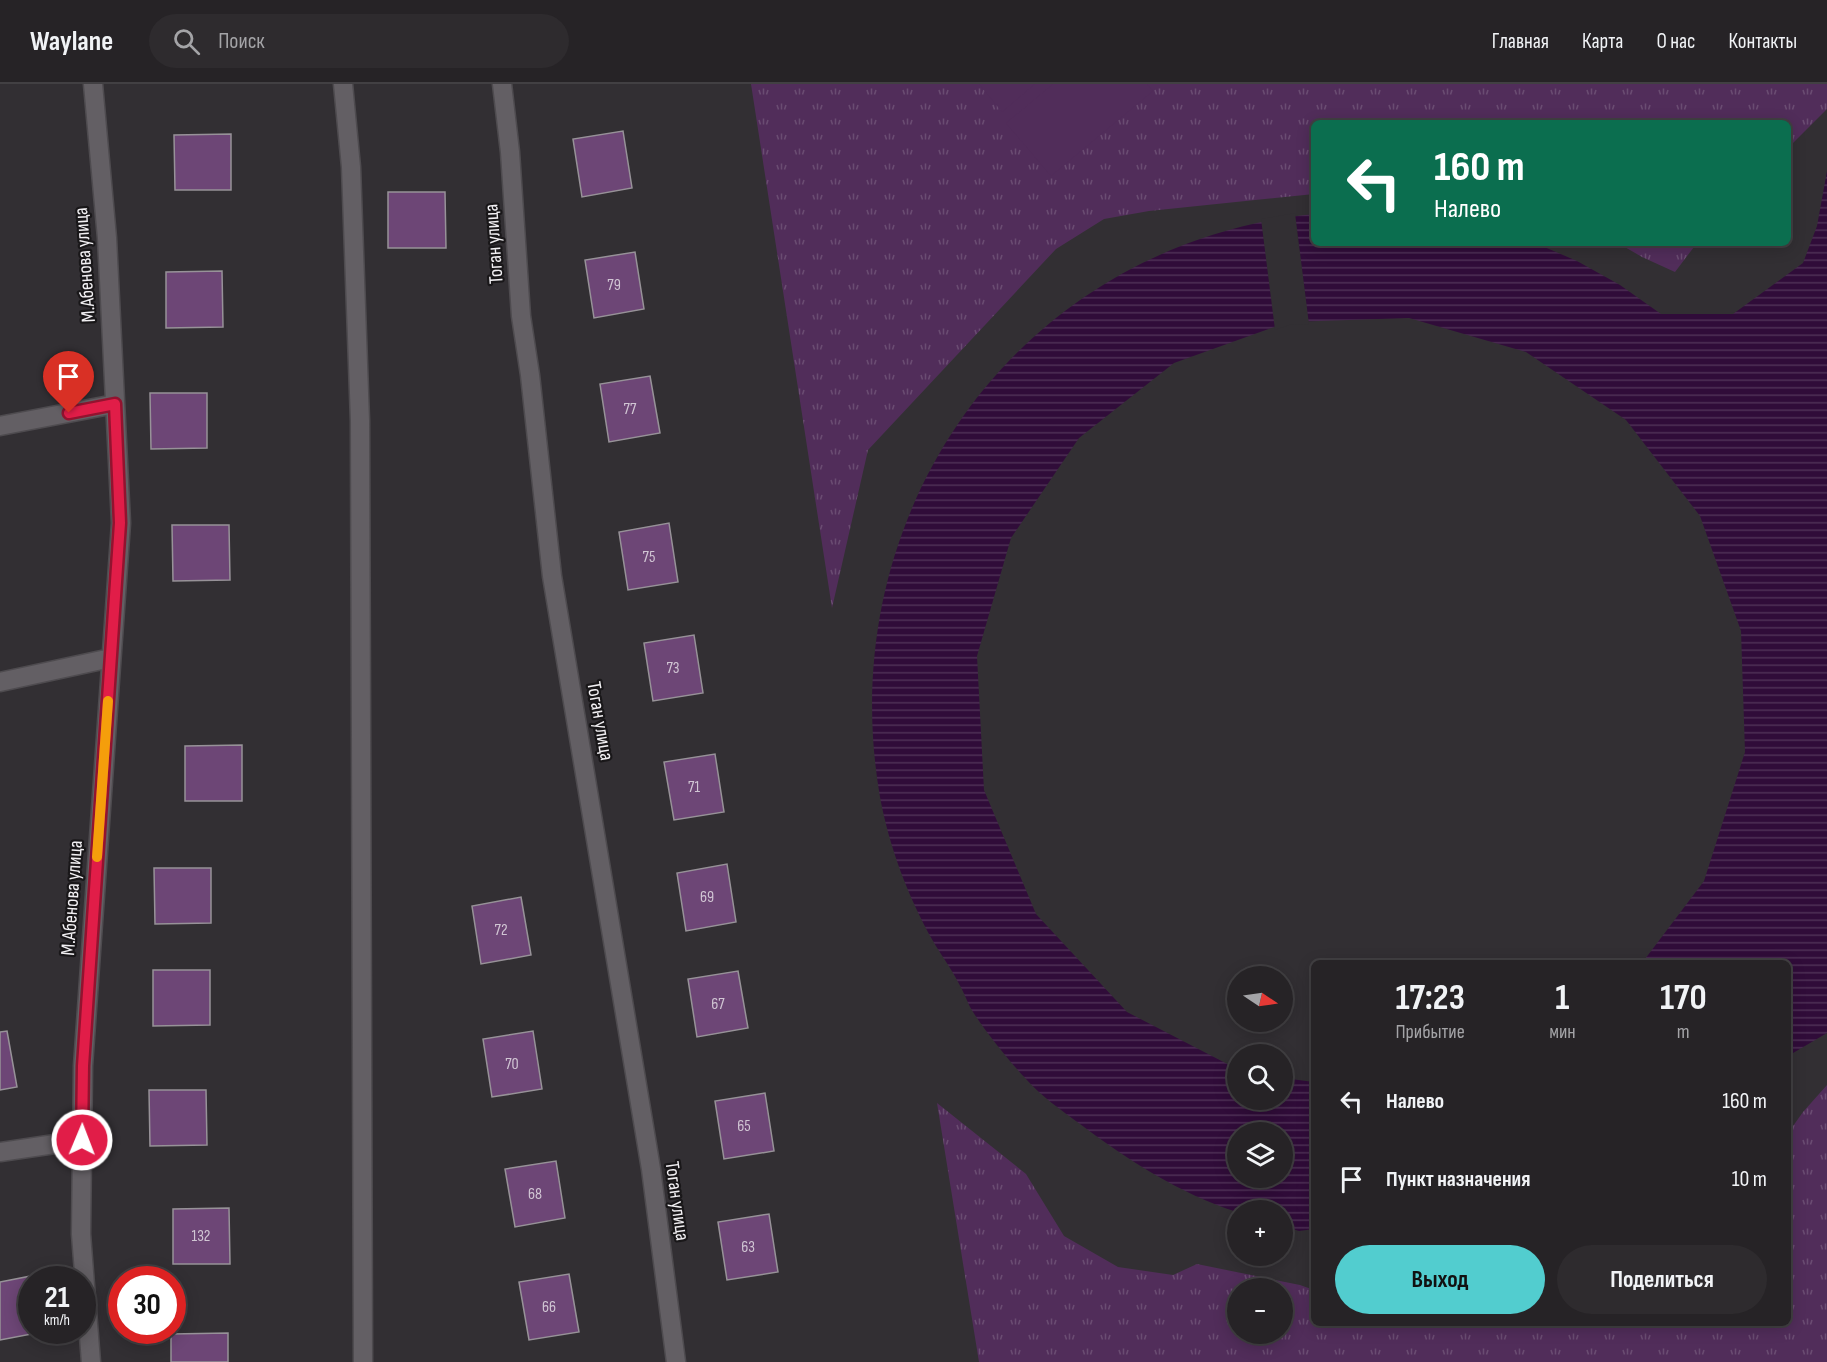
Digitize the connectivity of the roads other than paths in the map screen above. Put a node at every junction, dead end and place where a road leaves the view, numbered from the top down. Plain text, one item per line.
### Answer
1 (93, 84) edge
2 (343, 84) edge
3 (502, 84) edge
4 (115, 404) junction
5 (0, 426) edge
6 (111, 658) junction
7 (0, 682) edge
8 (82, 1140) junction
9 (0, 1152) edge
10 (91, 1362) edge
11 (363, 1362) edge
12 (676, 1362) edge

1 - 4 street, М.Абенова улица
2 - 11 street
3 - 12 street, Тоган улица
4 - 5 street
4 - 6 street, М.Абенова улица
6 - 7 street
6 - 8 street, М.Абенова улица
8 - 9 street
8 - 10 street, М.Абенова улица

